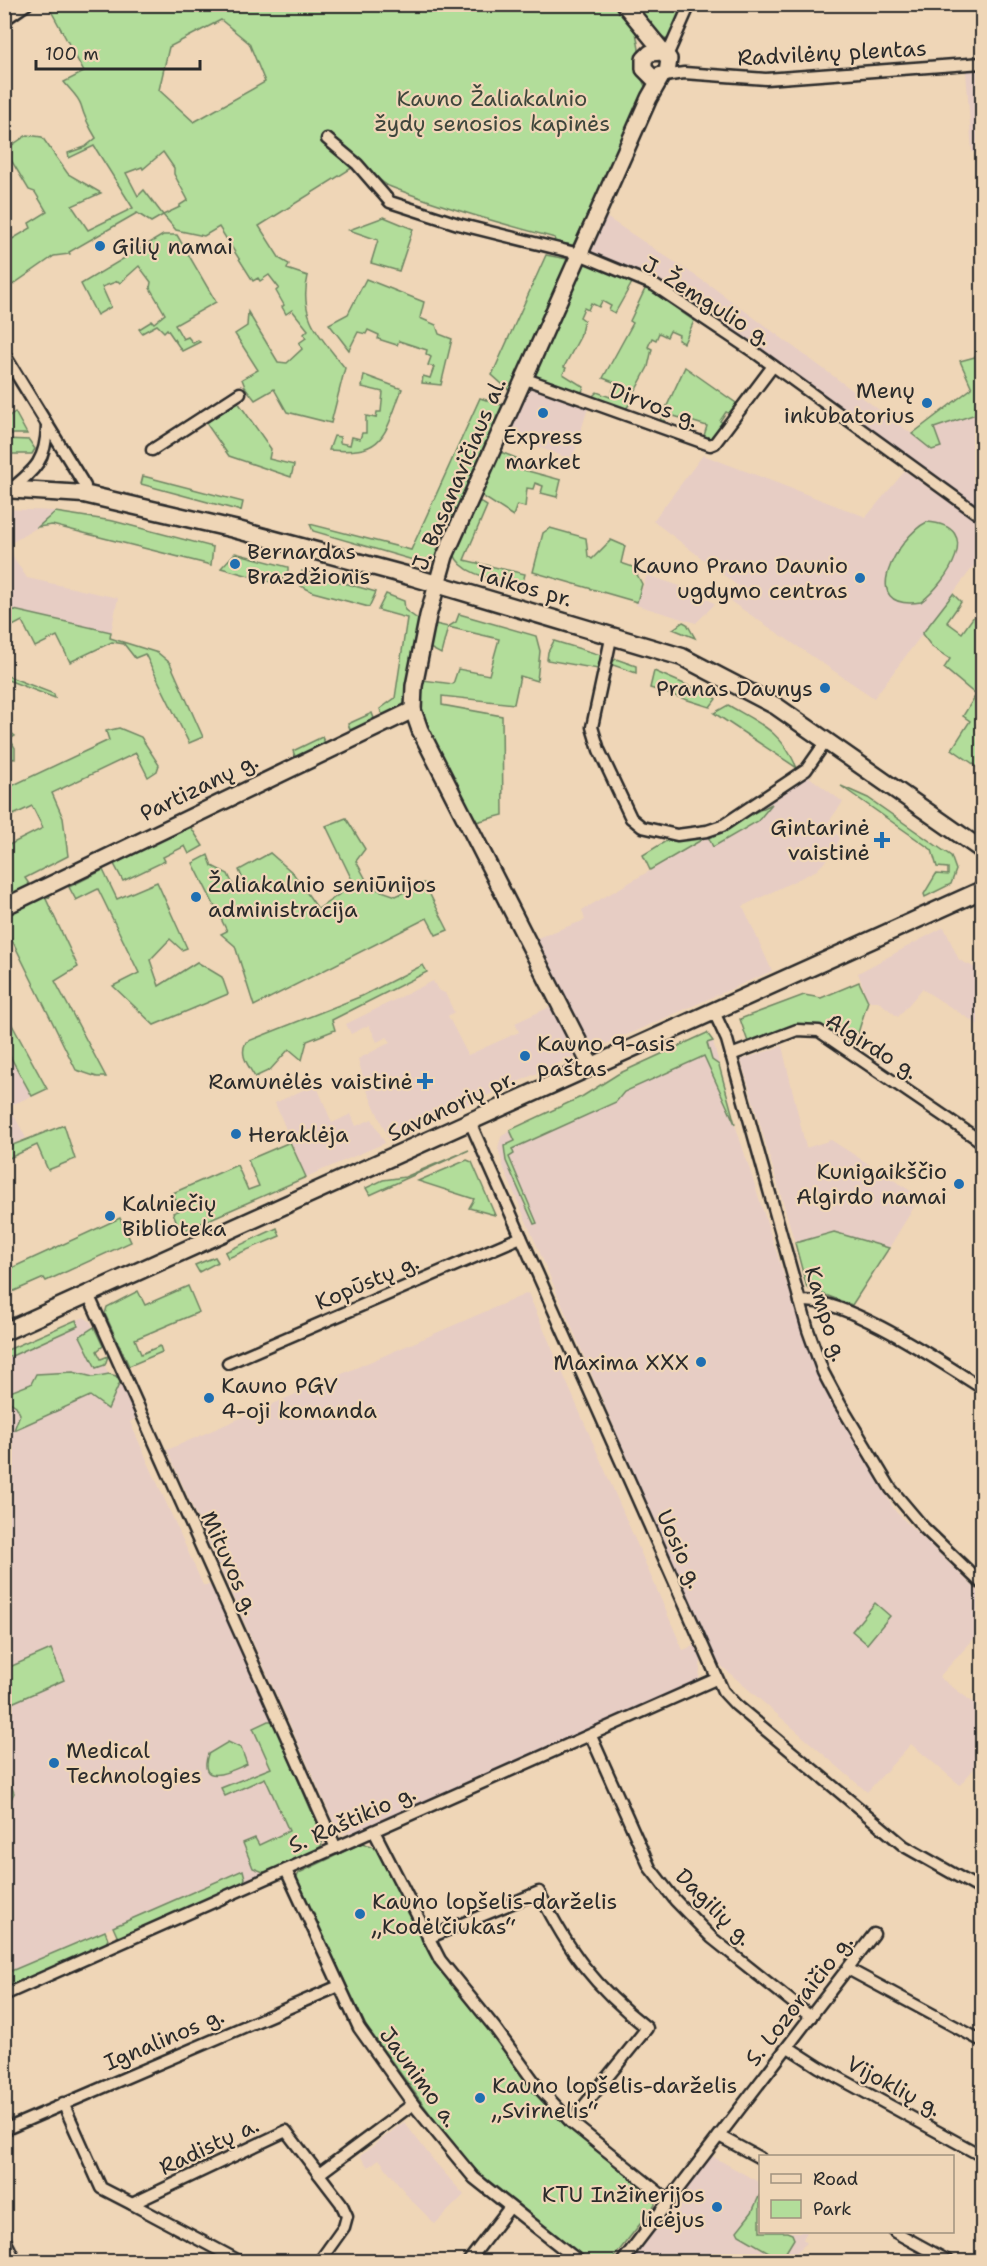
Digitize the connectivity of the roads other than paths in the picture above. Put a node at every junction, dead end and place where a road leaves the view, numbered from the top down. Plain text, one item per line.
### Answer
1 (27, 4) edge
2 (624, 4) edge
3 (690, 4) edge
4 (4, 20) edge
5 (643, 30) junction
6 (982, 63) edge
7 (665, 65) junction
8 (645, 66) junction
9 (649, 98) junction
10 (327, 139) dead end
11 (579, 254) junction
12 (4, 354) edge
13 (773, 366) junction
14 (523, 378) junction
15 (240, 393) dead end
16 (47, 426) junction
17 (152, 450) dead end
18 (7, 490) edge
19 (84, 494) junction
20 (982, 517) edge
21 (436, 584) junction
22 (612, 634) junction
23 (413, 710) junction
24 (827, 740) junction
25 (982, 850) edge
26 (982, 890) edge
27 (4, 907) edge
28 (714, 1012) junction
29 (731, 1055) junction
30 (591, 1066) junction
31 (470, 1122) junction
32 (982, 1142) edge
33 (521, 1237) junction
34 (88, 1294) junction
35 (801, 1302) junction
36 (4, 1332) edge
37 (228, 1363) dead end
38 (982, 1388) edge
39 (982, 1584) edge
40 (716, 1679) junction
41 (591, 1736) junction
42 (374, 1831) junction
43 (336, 1848) junction
44 (286, 1870) junction
45 (982, 1890) edge
46 (874, 1934) dead end
47 (428, 1938) junction
48 (848, 1969) junction
49 (339, 1986) junction
50 (4, 1995) edge
51 (811, 2017) junction
52 (982, 2041) edge
53 (788, 2047) junction
54 (63, 2103) junction
55 (413, 2104) junction
56 (571, 2122) junction
57 (4, 2130) edge
58 (719, 2136) junction
59 (982, 2156) edge
60 (759, 2157) edge
61 (319, 2174) junction
62 (669, 2201) junction
63 (132, 2204) junction
64 (510, 2207) junction
65 (897, 2233) edge
66 (4, 2238) edge
67 (16, 2262) edge
68 (241, 2262) edge
69 (319, 2262) edge
70 (468, 2262) edge
71 (579, 2262) edge
72 (622, 2262) edge
73 (950, 2262) edge

1 - 4 street
2 - 5 street
3 - 7 street, J. Basanavičiaus al.
5 - 7 street
5 - 8 street
6 - 7 street, Radvilėnų plentas
7 - 8 street
7 - 8 street
7 - 9 street, J. Basanavičiaus al.
8 - 9 street
9 - 11 street, J. Basanavičiaus al.
10 - 11 street, J. Žemgulio g.
11 - 13 street, J. Žemgulio g.
11 - 14 street, J. Basanavičiaus al.
12 - 16 street
13 - 14 street, Dirvos g.
13 - 20 street, J. Žemgulio g.
14 - 21 street, J. Basanavičiaus al.
15 - 17 street
16 - 18 street
16 - 19 street
18 - 19 main road, Taikos pr.
19 - 21 main road, Taikos pr.
21 - 22 main road, Taikos pr.
21 - 23 street, J. Basanavičiaus al.
22 - 24 main road, Taikos pr.
22 - 24 street
23 - 27 street, Partizanų g.
23 - 30 street
24 - 25 main road, Taikos pr.
26 - 28 main road, Savanorių pr.
28 - 29 street, Kampo g.
28 - 30 main road, Savanorių pr.
29 - 32 street, Algirdo g.
29 - 35 street, Kampo g.
30 - 31 main road, Savanorių pr.
31 - 33 street, Uosio g.
31 - 34 main road, Savanorių pr.
33 - 37 street, Kopūstų g.
33 - 40 street, Uosio g.
34 - 36 main road, Savanorių pr.
34 - 43 street, Mituvos g.
35 - 38 street
35 - 39 street, Kampo g.
40 - 41 street, S. Raštikio g.
40 - 45 street, Uosio g.
41 - 42 street, S. Raštikio g.
41 - 51 street, Dagilių g.
42 - 43 street, S. Raštikio g.
42 - 47 street
43 - 44 street, S. Raštikio g.
44 - 49 street, Jaunimo a.
44 - 50 street, S. Raštikio g.
46 - 48 street, S. Lozoraičio g.
47 - 56 street
47 - 56 street
48 - 51 street, S. Lozoraičio g.
48 - 52 street
49 - 54 street, Ignalinos g.
49 - 55 street, Jaunimo a.
51 - 53 street, S. Lozoraičio g.
53 - 58 street, S. Lozoraičio g.
53 - 59 street, Vijoklių g.
54 - 57 street, Ignalinos g.
54 - 63 street
55 - 61 street
55 - 64 street, Jaunimo a.
56 - 62 street
58 - 60 street
58 - 62 street, S. Lozoraičio g.
61 - 63 street, Radistų a.
61 - 69 street, Radistų a.
62 - 72 street, S. Lozoraičio g.
63 - 68 street
64 - 70 street
64 - 71 street, Jaunimo a.
65 - 73 street
66 - 67 street

